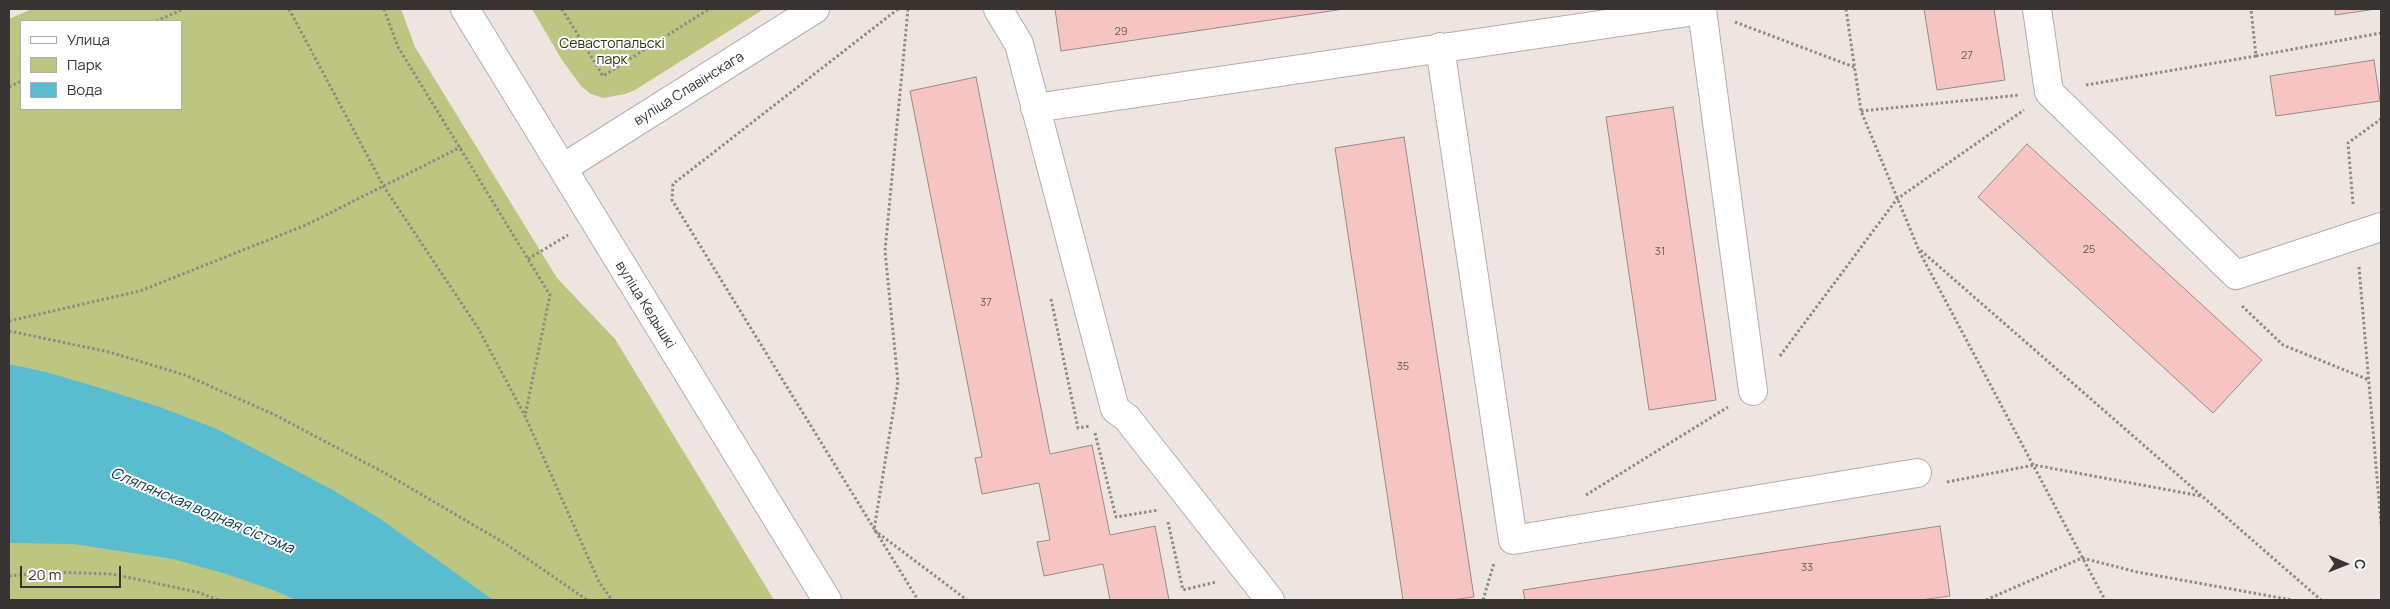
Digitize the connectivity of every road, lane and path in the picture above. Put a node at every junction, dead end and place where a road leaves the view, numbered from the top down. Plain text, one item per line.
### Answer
1 (184, 9) edge
2 (289, 9) edge
3 (384, 9) edge
4 (465, 9) edge
5 (562, 9) edge
6 (709, 9) edge
7 (815, 9) edge
8 (898, 9) edge
9 (908, 9) edge
10 (998, 9) edge
11 (1846, 9) edge
12 (2037, 9) edge
13 (2251, 9) edge
14 (1702, 10) edge
15 (158, 20) edge
16 (2381, 33) edge
17 (1440, 47) junction
18 (2256, 56) junction
19 (1854, 67) junction
20 (2049, 92) junction
21 (1035, 108) junction
22 (1861, 111) junction
23 (2381, 119) edge
24 (461, 147) junction
25 (563, 168) junction
26 (384, 188) junction
27 (1897, 199) junction
28 (593, 220) junction
29 (2381, 227) edge
30 (2356, 237) junction
31 (1918, 248) junction
32 (528, 259) junction
33 (9, 320) edge
34 (9, 331) edge
35 (1753, 391) junction
36 (525, 416) junction
37 (2034, 465) junction
38 (1917, 473) joint
39 (2202, 496) junction
40 (1579, 499) dead end
41 (2381, 524) edge
42 (874, 530) junction
43 (1513, 540) junction
44 (2082, 558) junction
45 (9, 576) edge
46 (220, 600) edge
47 (587, 600) edge
48 (612, 600) edge
49 (827, 600) edge
50 (918, 600) edge
51 (967, 600) edge
52 (1270, 600) edge
53 (1483, 600) edge
54 (1986, 600) edge
55 (2105, 600) edge
56 (2292, 600) edge
57 (2321, 600) edge

1 - 15 path
2 - 26 path
3 - 24 path
4 - 25 street, вуліца Кедышкі
5 - 6 path
7 - 25 street, вуліца Славінскага
8 - 42 path
9 - 42 path
10 - 21 street
11 - 19 path
12 - 20 street
13 - 18 path
14 - 17 street
14 - 19 path
14 - 35 street
16 - 18 path
17 - 21 street
17 - 43 street
18 - 20 path
19 - 22 path
20 - 22 path
20 - 27 path
20 - 30 street
21 - 52 street
22 - 27 path
23 - 30 path
24 - 26 path
24 - 32 path
25 - 28 street, вуліца Кедышкі
26 - 33 path
26 - 36 path
27 - 31 path
27 - 35 path
28 - 32 path
28 - 49 street, вуліца Кедышкі
29 - 30 street
30 - 41 path
31 - 37 path
31 - 39 path
32 - 36 path
34 - 47 path
35 - 40 path
36 - 48 path
37 - 38 path
37 - 39 path
37 - 44 path
38 - 43 street
39 - 57 path
42 - 50 path
42 - 51 path
43 - 53 path
44 - 54 path
44 - 55 path
44 - 56 path
45 - 46 path

